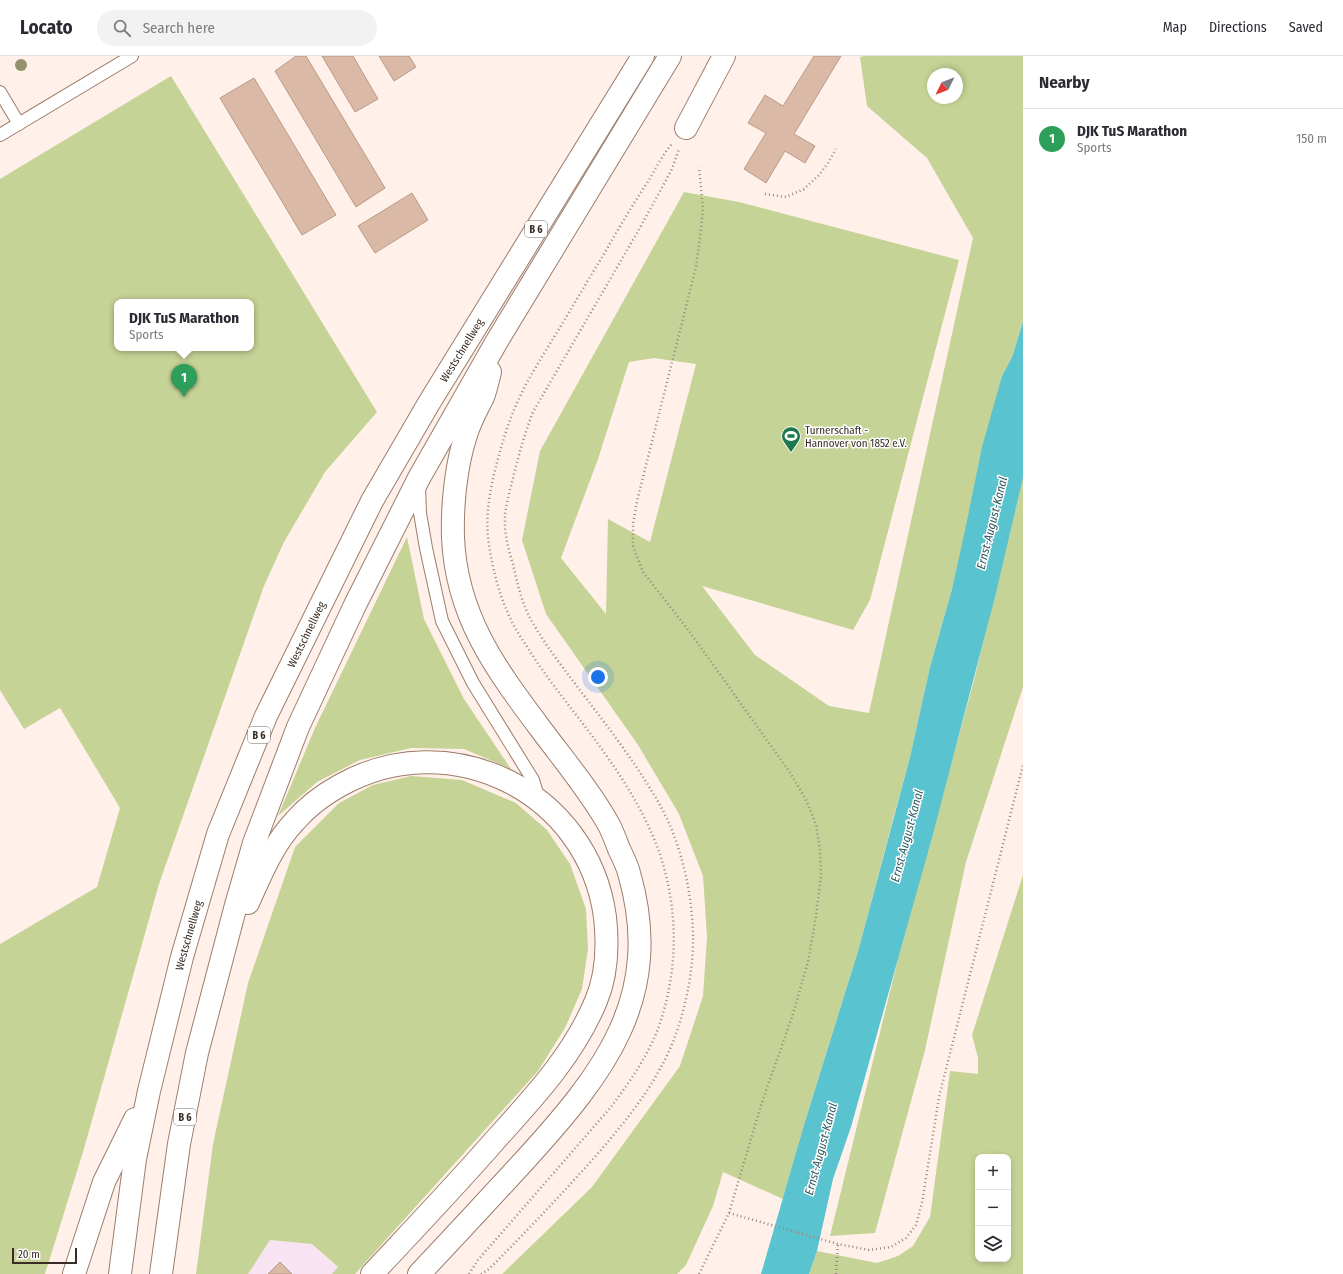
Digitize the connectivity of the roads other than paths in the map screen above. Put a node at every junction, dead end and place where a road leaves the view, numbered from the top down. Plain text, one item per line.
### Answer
1 (132, 56) edge
2 (643, 56) edge
3 (670, 56) edge
4 (724, 56) edge
5 (0, 92) edge
6 (19, 124) junction
7 (686, 128) road end
8 (0, 135) edge
9 (497, 341) junction
10 (419, 478) junction
11 (539, 800) junction
12 (221, 962) junction
13 (149, 1091) junction
14 (74, 1274) edge
15 (120, 1274) edge
16 (161, 1274) edge
17 (372, 1274) edge
18 (419, 1274) edge

1 - 6 lane
2 - 13 main road, Westschnellweg / B 6
3 - 9 main road, B 6
4 - 7 main road
5 - 6 lane
6 - 8 lane
9 - 10 main road, B 6
9 - 18 main road
10 - 11 lane
10 - 12 main road, B 6
11 - 12 main road
11 - 17 main road
12 - 16 main road, B 6
13 - 14 main road
13 - 15 main road, Westschnellweg / B 6

